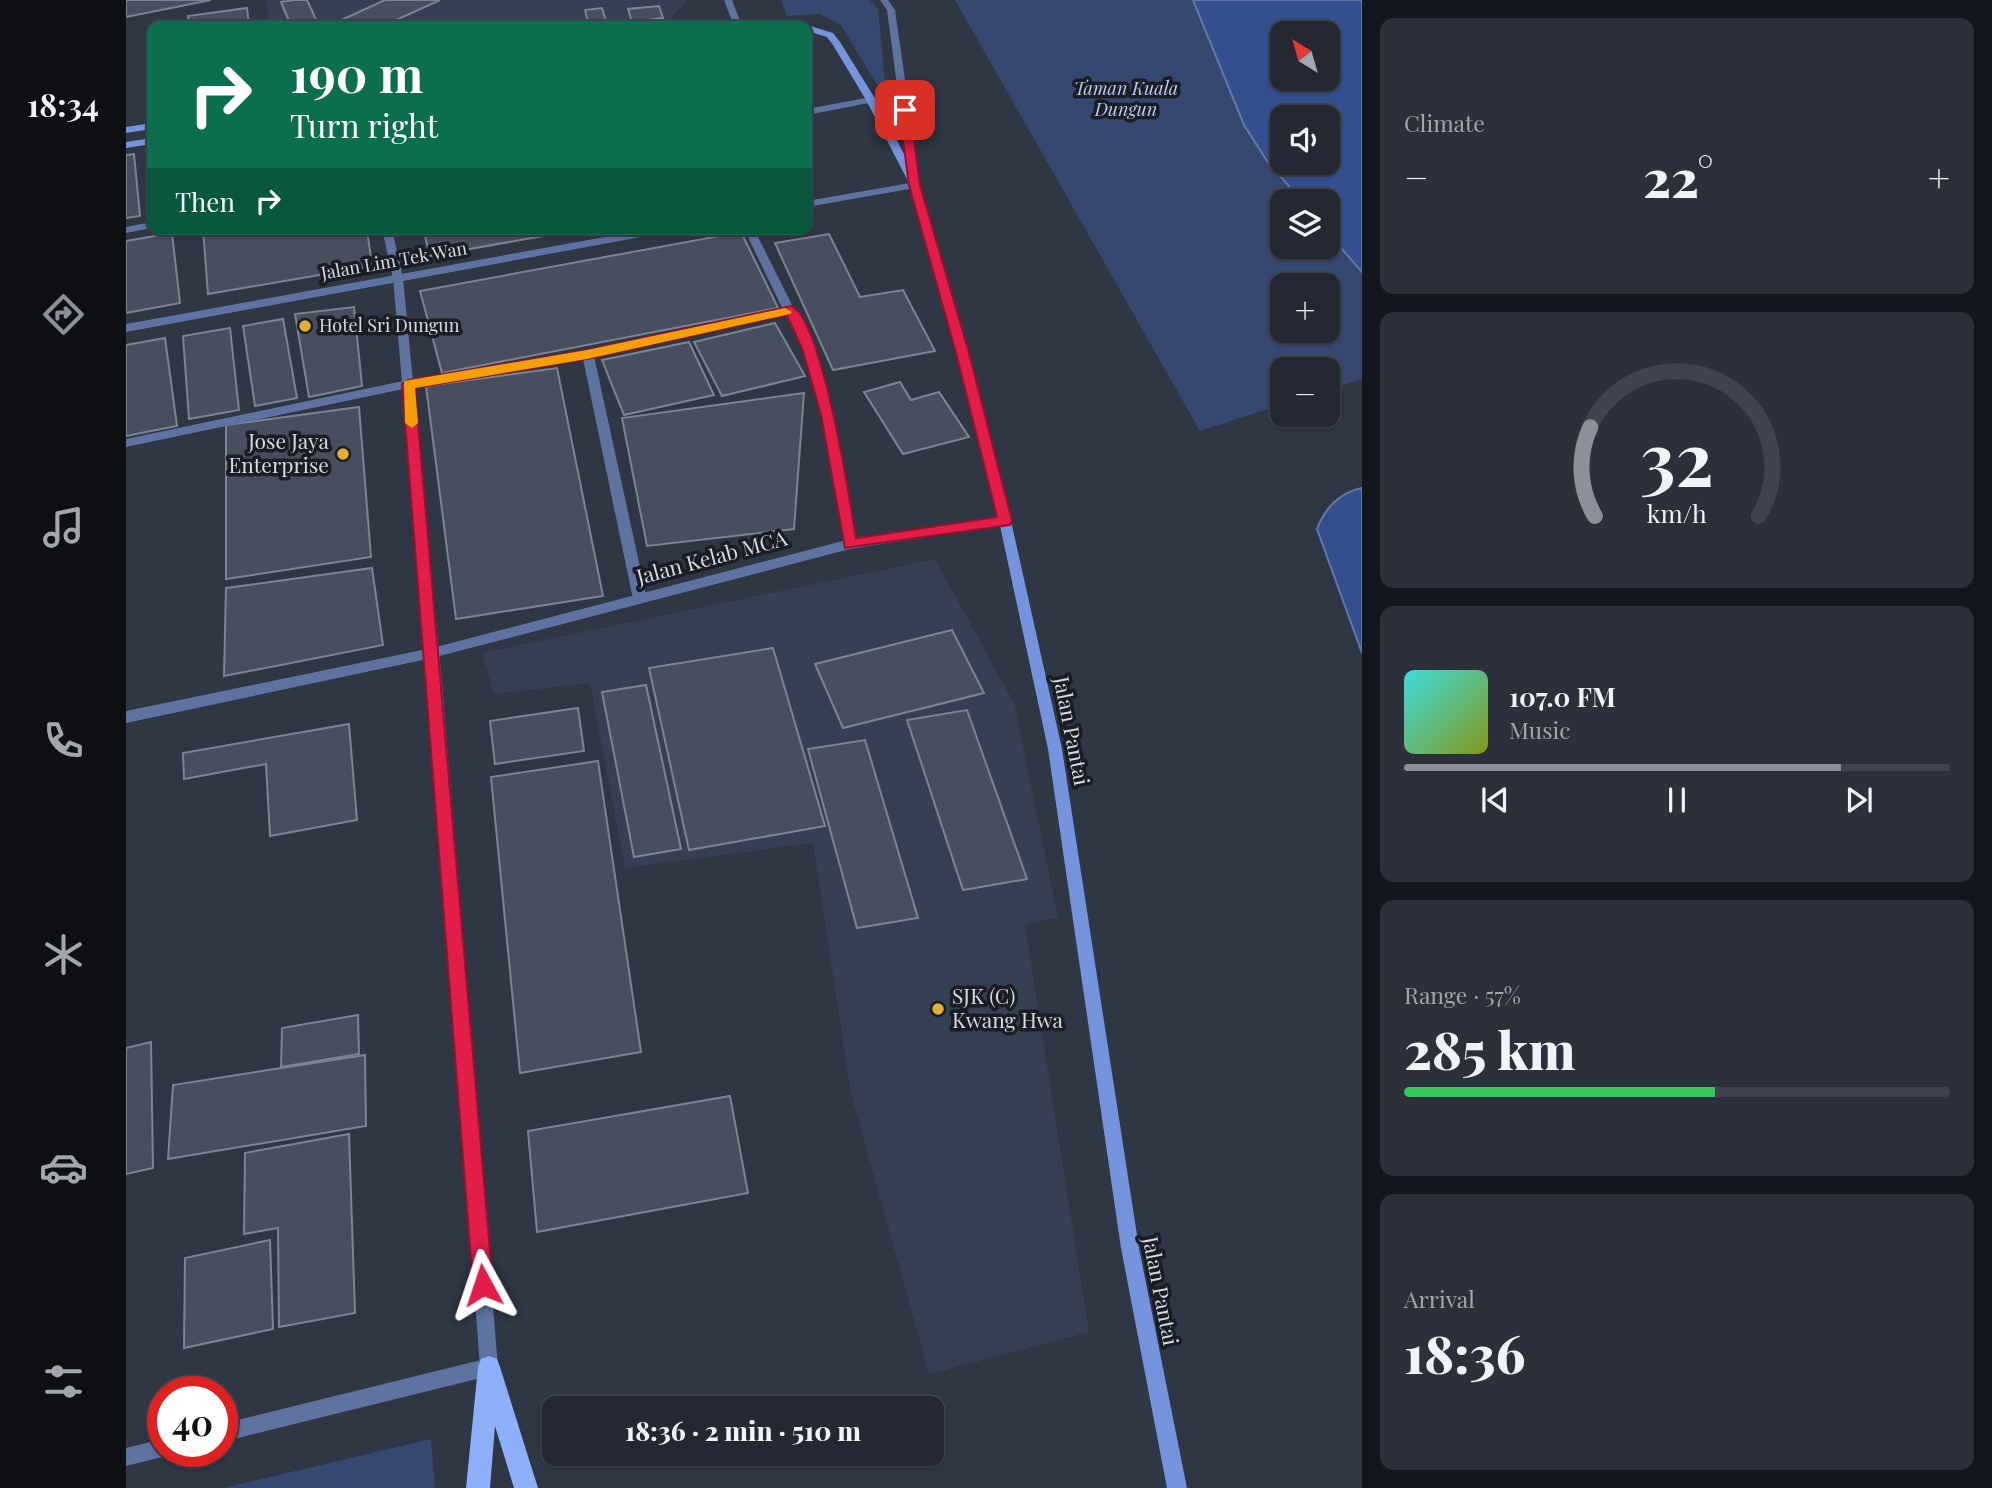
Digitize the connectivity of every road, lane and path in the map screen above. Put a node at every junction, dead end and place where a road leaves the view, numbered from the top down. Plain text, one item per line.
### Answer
1 (728, 0) edge
2 (884, 0) edge
3 (736, 21) edge
4 (812, 30) edge
5 (871, 100) junction
6 (812, 110) edge
7 (147, 127) edge
8 (126, 130) edge
9 (147, 142) edge
10 (126, 145) edge
11 (915, 185) junction
12 (812, 203) edge
13 (147, 226) edge
14 (126, 230) edge
15 (388, 235) edge
16 (635, 235) edge
17 (752, 235) edge
18 (398, 278) junction
19 (791, 310) junction
20 (126, 328) edge
21 (587, 355) junction
22 (408, 384) junction
23 (126, 443) edge
24 (1005, 521) junction
25 (850, 544) junction
26 (640, 599) junction
27 (432, 653) junction
28 (126, 717) edge
29 (489, 1367) junction
30 (238, 1429) edge
31 (147, 1452) edge
32 (126, 1457) edge
33 (478, 1488) edge
34 (526, 1488) edge
35 (1177, 1488) edge

1 - 3 street
2 - 11 street
4 - 5 main road, Jalan Pantai
5 - 6 street
5 - 11 main road, Jalan Pantai
7 - 8 main road
9 - 10 main road
11 - 12 street
11 - 24 main road, Jalan Pantai
13 - 14 street
15 - 18 street
16 - 18 street, Jalan Lim Tek Wan
17 - 19 street
18 - 20 street, Jalan Lim Tek Wan
18 - 22 street
19 - 21 street
19 - 25 street
21 - 22 street
21 - 26 street
22 - 23 street
22 - 27 street
24 - 25 street, Jalan Kelab MCA
24 - 35 main road, Jalan Pantai
25 - 26 street, Jalan Kelab MCA
26 - 27 street, Jalan Kelab MCA
27 - 28 street, Jalan Kelab MCA
27 - 29 street
29 - 30 street
29 - 33 main road
29 - 34 main road
31 - 32 street

